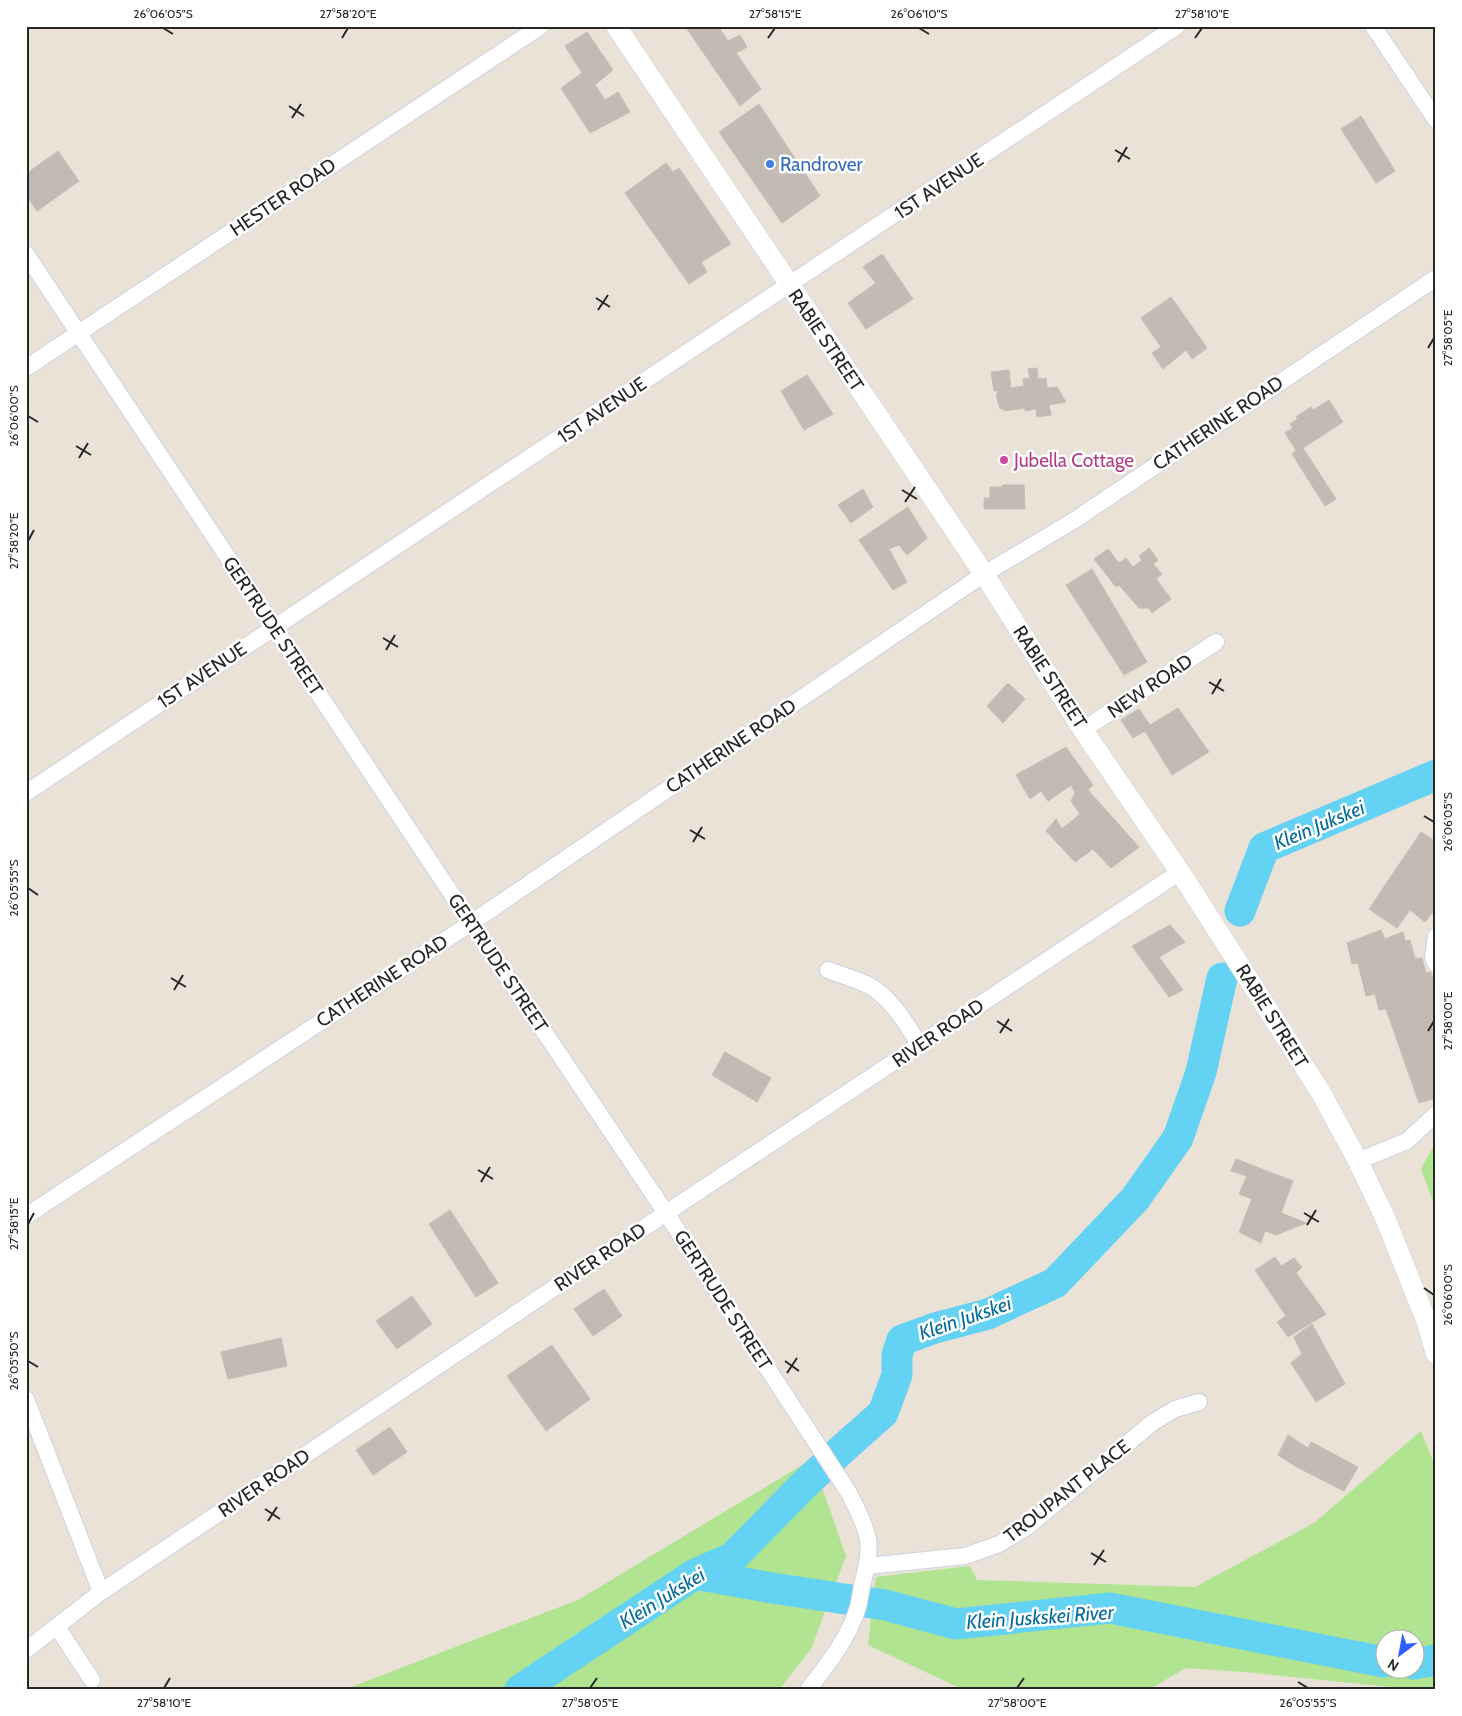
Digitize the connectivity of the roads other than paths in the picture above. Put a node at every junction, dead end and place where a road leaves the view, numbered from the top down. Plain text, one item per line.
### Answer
1 (541, 26) edge
2 (616, 26) edge
3 (1177, 26) edge
4 (1373, 26) edge
5 (1436, 120) edge
6 (26, 254) edge
7 (1436, 278) edge
8 (789, 285) junction
9 (79, 333) junction
10 (26, 368) edge
11 (984, 574) junction
12 (274, 627) junction
13 (1216, 642) dead end
14 (1083, 730) junction
15 (26, 793) edge
16 (1180, 872) junction
17 (471, 923) junction
18 (1436, 936) edge
19 (1436, 964) edge
20 (828, 970) dead end
21 (920, 1044) junction
22 (1436, 1114) edge
23 (1358, 1161) junction
24 (666, 1213) junction
25 (26, 1216) edge
26 (1436, 1354) edge
27 (26, 1399) edge
28 (1199, 1402) dead end
29 (867, 1566) junction
30 (101, 1592) junction
31 (57, 1627) junction
32 (26, 1650) edge
33 (92, 1680) dead end
34 (808, 1690) edge

1 - 9 street, HESTER ROAD
2 - 8 street, RABIE STREET
3 - 8 street, 1ST AVENUE
4 - 5 street
6 - 9 street, GERTRUDE STREET
7 - 11 street, CATHERINE ROAD
8 - 11 street, RABIE STREET
8 - 12 street, 1ST AVENUE
9 - 10 street, HESTER ROAD
9 - 12 street, GERTRUDE STREET
11 - 14 street, RABIE STREET
11 - 17 street, CATHERINE ROAD
12 - 15 street, 1ST AVENUE
12 - 17 street, GERTRUDE STREET
13 - 14 street, NEW ROAD
14 - 16 street, RABIE STREET
16 - 21 street, RIVER ROAD
16 - 23 street, RABIE STREET
17 - 24 street, GERTRUDE STREET
17 - 25 street, CATHERINE ROAD
18 - 19 street
20 - 21 street
21 - 24 street, RIVER ROAD
22 - 23 street
23 - 26 street, RABIE STREET
24 - 29 street, GERTRUDE STREET
24 - 30 street, RIVER ROAD
27 - 30 street
28 - 29 street, TROUPANT PLACE
29 - 34 street, GERTRUDE STREET
30 - 31 street, RIVER ROAD
31 - 32 street, RIVER ROAD
31 - 33 street

